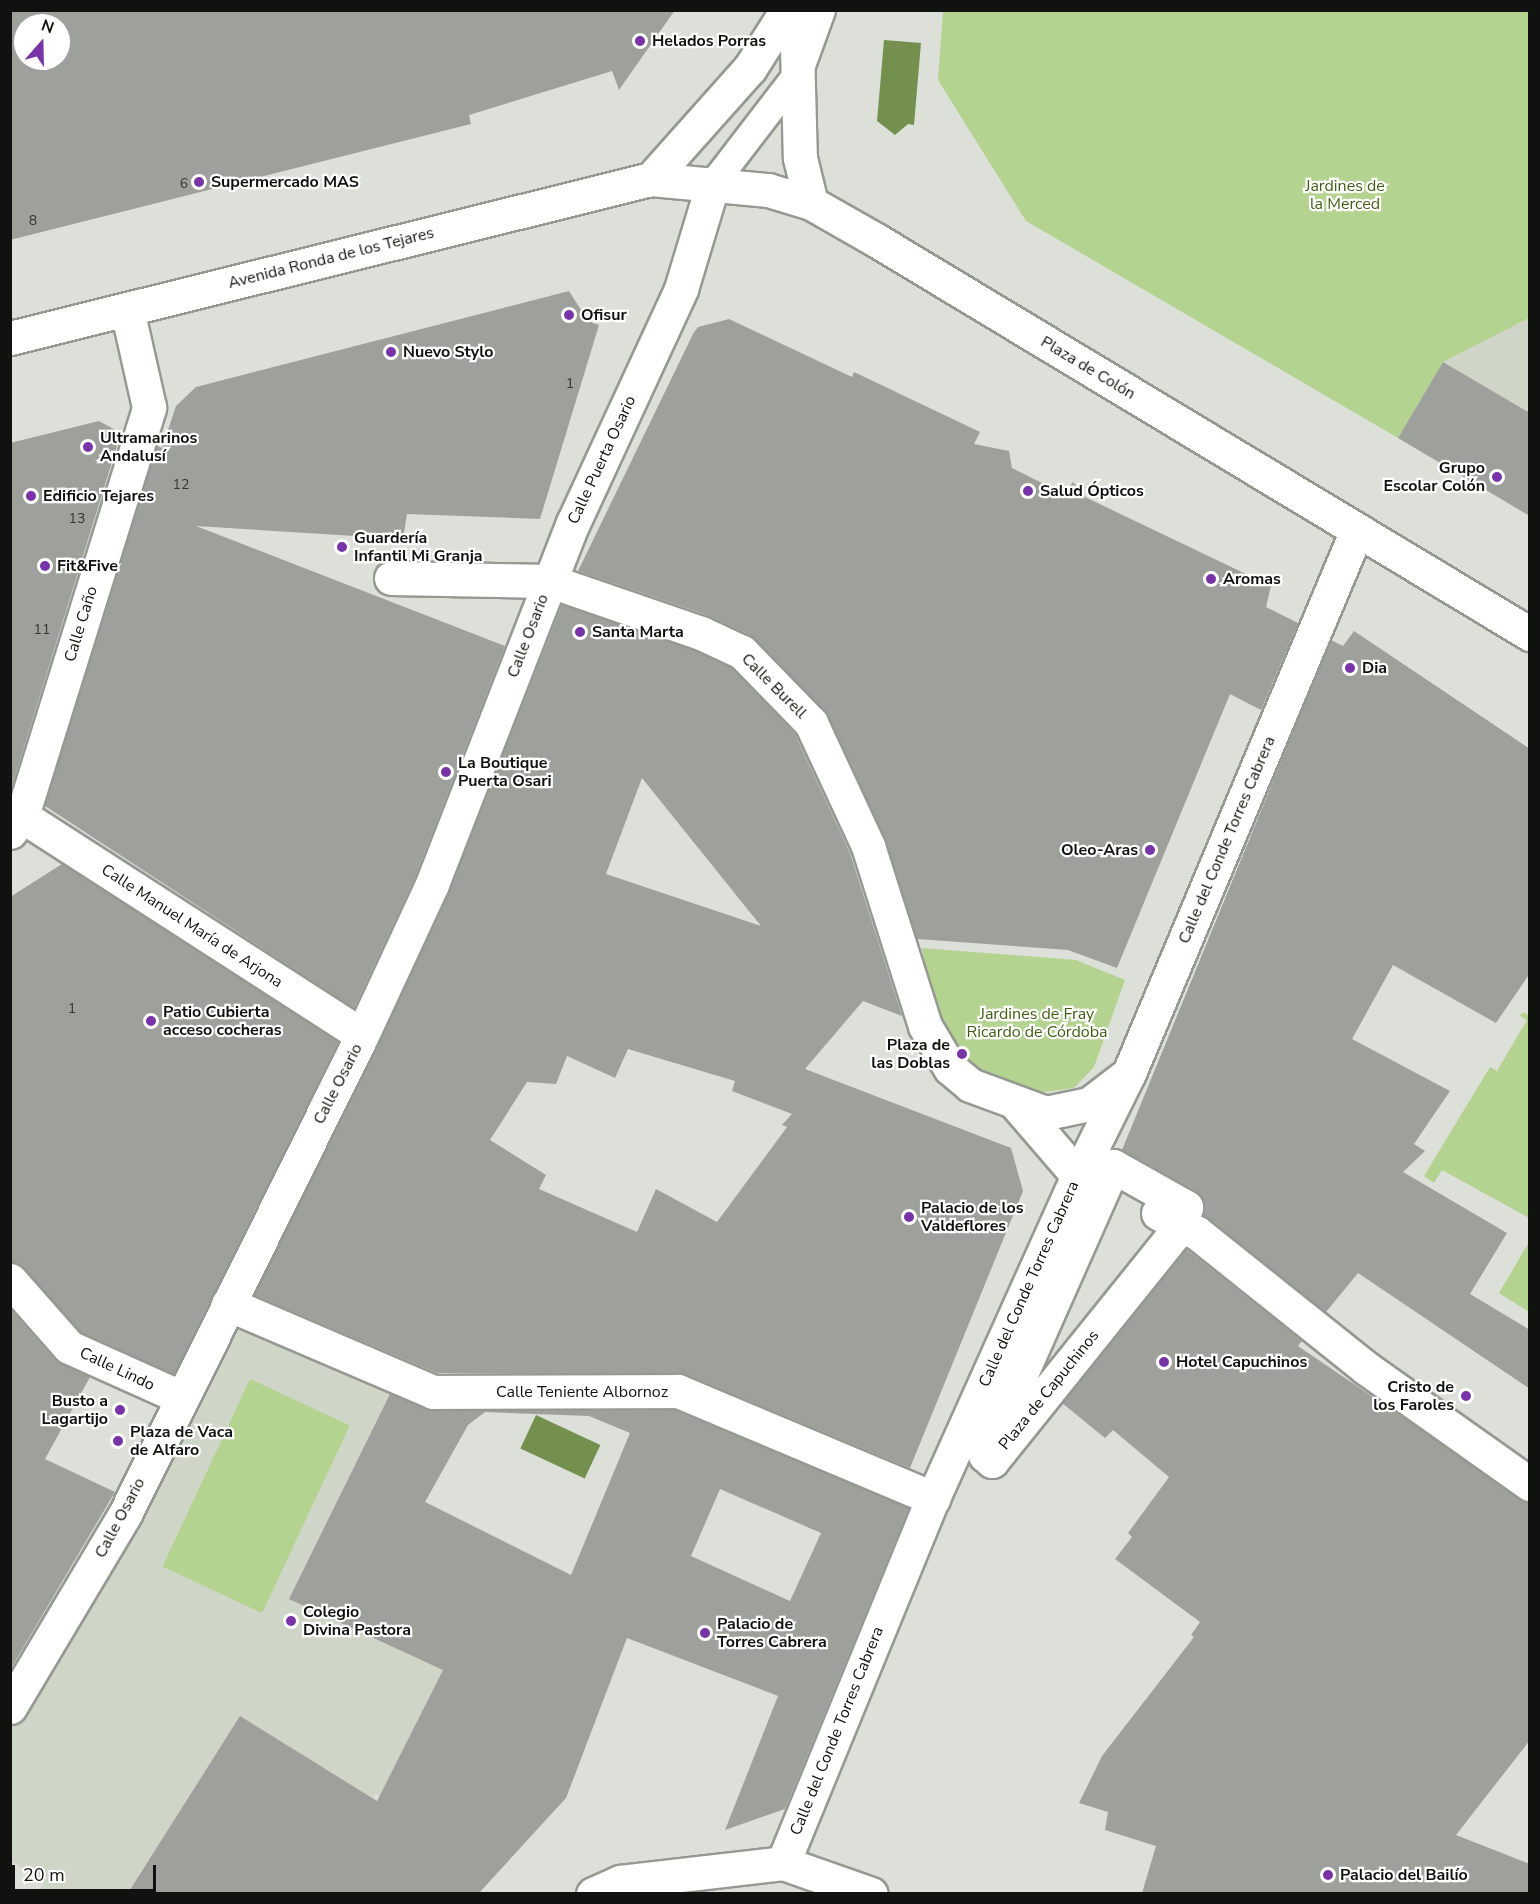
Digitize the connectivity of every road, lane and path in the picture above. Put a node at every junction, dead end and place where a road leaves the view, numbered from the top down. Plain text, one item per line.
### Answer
1 (787, 10) edge
2 (796, 10) edge
3 (821, 10) edge
4 (799, 71) junction
5 (651, 179) junction
6 (713, 183) junction
7 (811, 203) junction
8 (128, 309) junction
9 (10, 338) edge
10 (1357, 530) junction
11 (391, 578) dead end
12 (550, 580) junction
13 (1530, 634) edge
14 (16, 824) edge
15 (362, 1035) junction
16 (1129, 1073) junction
17 (1017, 1105) junction
18 (1091, 1182) junction
19 (1175, 1221) junction
20 (10, 1280) edge
21 (228, 1304) junction
22 (180, 1397) junction
23 (1530, 1484) edge
24 (933, 1498) junction
25 (10, 1707) edge
26 (783, 1863) junction
27 (593, 1893) edge
28 (871, 1893) edge

1 - 5 street
2 - 4 street
3 - 4 lane
4 - 6 lane
4 - 7 street
5 - 6 street, Avenida Ronda de los Tejares
5 - 8 street, Avenida Ronda de los Tejares
6 - 7 street, Avenida Ronda de los Tejares
6 - 12 street, Calle Puerta Osario
7 - 10 street, Plaza de Colón
8 - 9 street, Avenida Ronda de los Tejares
8 - 14 street, Calle Caño
10 - 13 street, Plaza de Colón
10 - 16 street, Calle del Conde Torres Cabrera
11 - 12 street, Calle Osario
12 - 15 street, Calle Osario
12 - 17 street, Calle Burell
14 - 15 street, Calle Manuel María de Arjona
15 - 21 street, Calle Osario
16 - 17 street
16 - 18 street, Calle del Conde Torres Cabrera
17 - 18 street
18 - 19 street, Plaza de Capuchinos
18 - 19 street, Plaza de Capuchinos
18 - 24 street, Calle del Conde Torres Cabrera
19 - 23 street
20 - 22 street, Calle Lindo
21 - 22 street, Calle Osario
21 - 24 street, Calle Teniente Albornoz
22 - 25 street, Calle Osario
24 - 26 street, Calle del Conde Torres Cabrera
26 - 27 street
26 - 28 street

